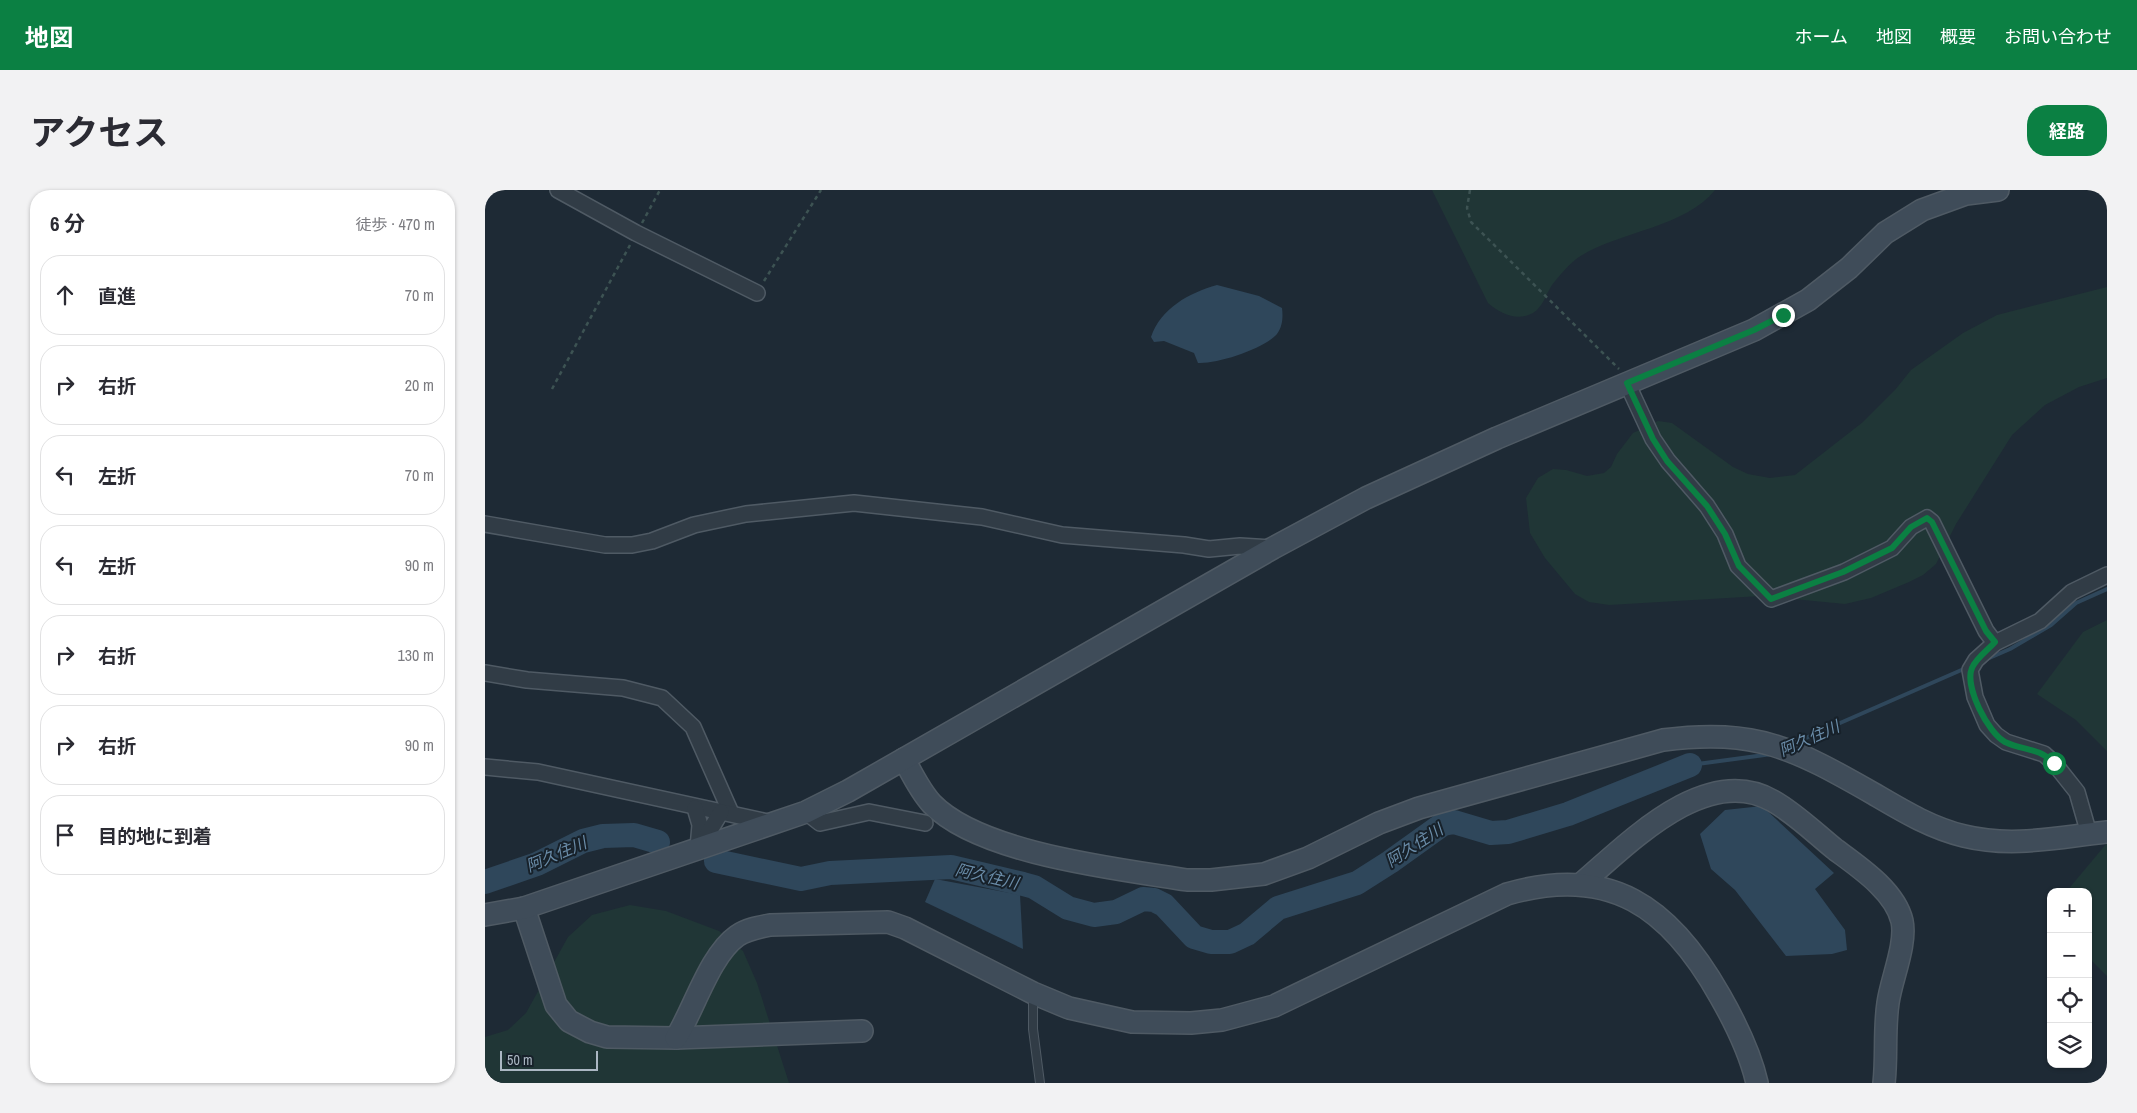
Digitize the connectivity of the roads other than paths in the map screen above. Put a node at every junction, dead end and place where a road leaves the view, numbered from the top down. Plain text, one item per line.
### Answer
1 (558, 190) edge
2 (1998, 190) edge
3 (1966, 192) edge
4 (757, 293) road end
5 (1627, 383) junction
6 (485, 524) edge
7 (1273, 548) junction
8 (2107, 575) edge
9 (1995, 642) junction
10 (485, 673) edge
11 (903, 759) junction
12 (485, 767) edge
13 (695, 808) junction
14 (806, 812) junction
15 (726, 813) junction
16 (925, 823) dead end
17 (773, 824) junction
18 (2098, 833) edge
19 (698, 850) junction
20 (1581, 884) junction
21 (524, 908) junction
22 (485, 916) edge
23 (1033, 993) junction
24 (862, 1032) dead end
25 (676, 1038) junction
26 (1041, 1083) edge
27 (1757, 1083) edge
28 (1884, 1083) edge

1 - 4 street
2 - 3 street
3 - 5 street
5 - 7 street
5 - 9 street
6 - 7 street
7 - 11 street
8 - 9 street
9 - 18 street
10 - 15 street
11 - 14 street
11 - 18 street
12 - 13 street
13 - 15 street
13 - 19 street
14 - 16 street
14 - 17 street
15 - 17 street
15 - 19 street
17 - 19 street
19 - 21 street
20 - 23 street
20 - 27 street
20 - 28 street
21 - 22 street
21 - 25 street
23 - 25 street
23 - 26 lane
24 - 25 street

